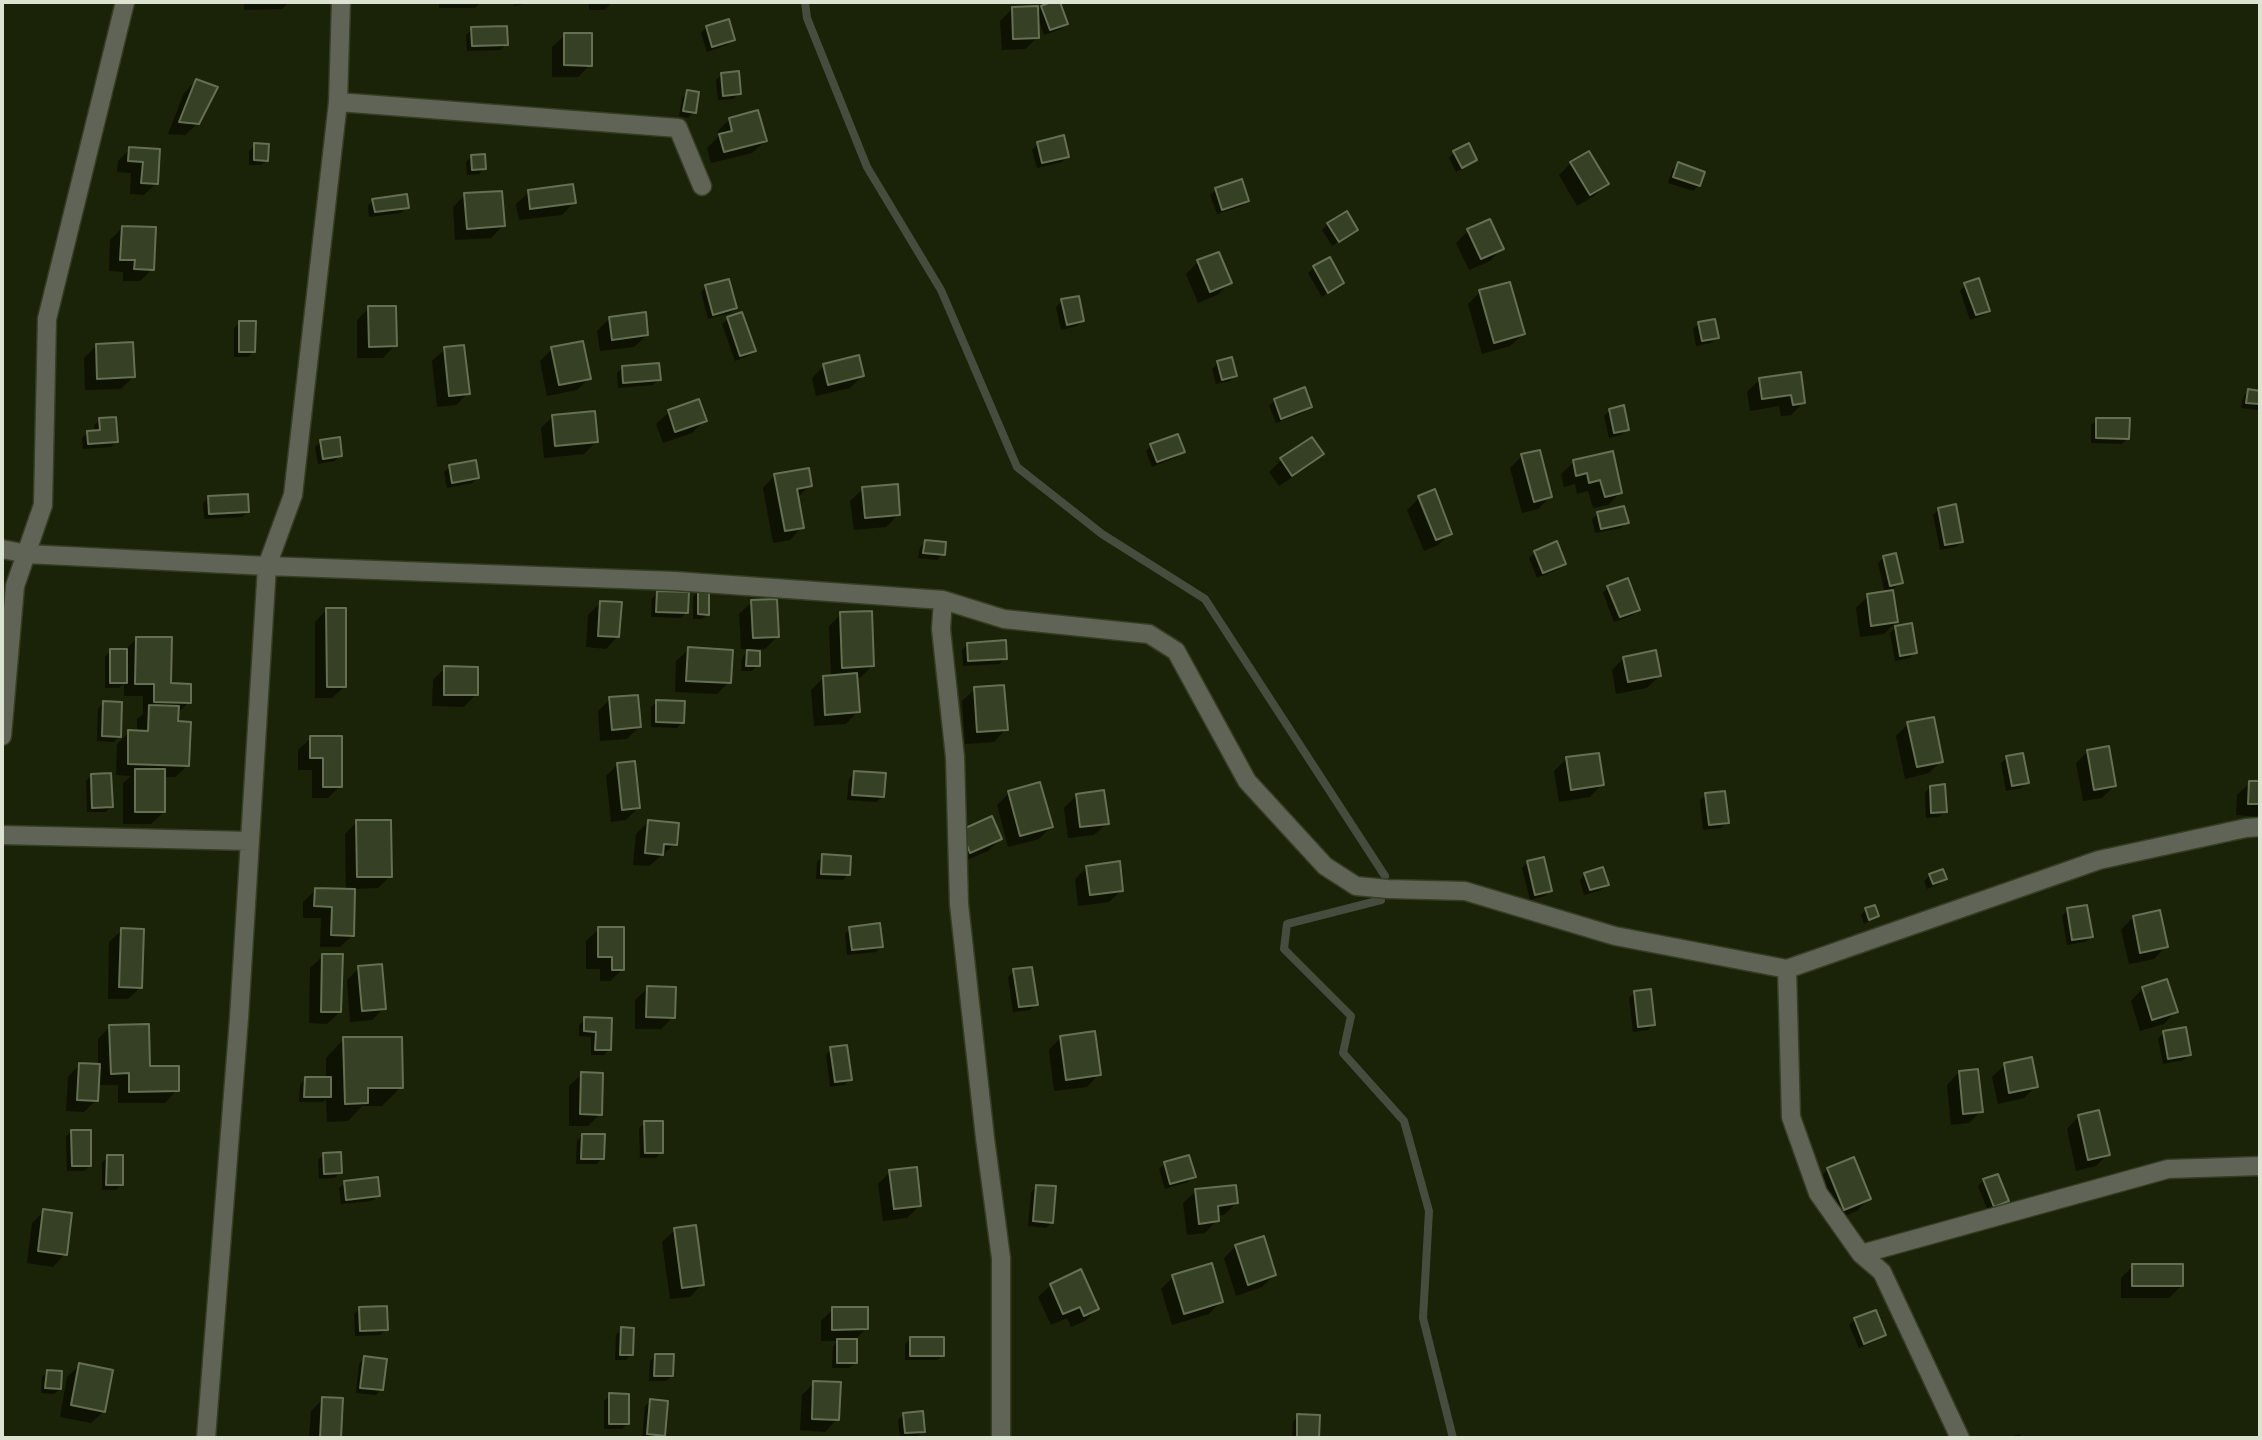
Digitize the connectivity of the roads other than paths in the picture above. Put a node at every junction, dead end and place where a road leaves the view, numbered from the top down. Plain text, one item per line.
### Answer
1 (125, 2) edge
2 (341, 2) edge
3 (338, 102) junction
4 (702, 186) dead end
5 (2, 549) edge
6 (27, 554) junction
7 (267, 566) junction
8 (943, 600) junction
9 (2, 736) edge
10 (2260, 827) edge
11 (2, 835) edge
12 (250, 841) junction
13 (1787, 969) junction
14 (2260, 1166) edge
15 (1861, 1254) junction
16 (206, 1438) edge
17 (1001, 1438) edge
18 (1960, 1438) edge

1 - 6 street
2 - 3 street
3 - 4 street
3 - 7 street
5 - 6 street
6 - 7 street
6 - 9 street
7 - 8 street
7 - 12 street
8 - 13 street
8 - 17 street
10 - 13 street
11 - 12 street
12 - 16 street
13 - 15 street
14 - 15 street
15 - 18 street

